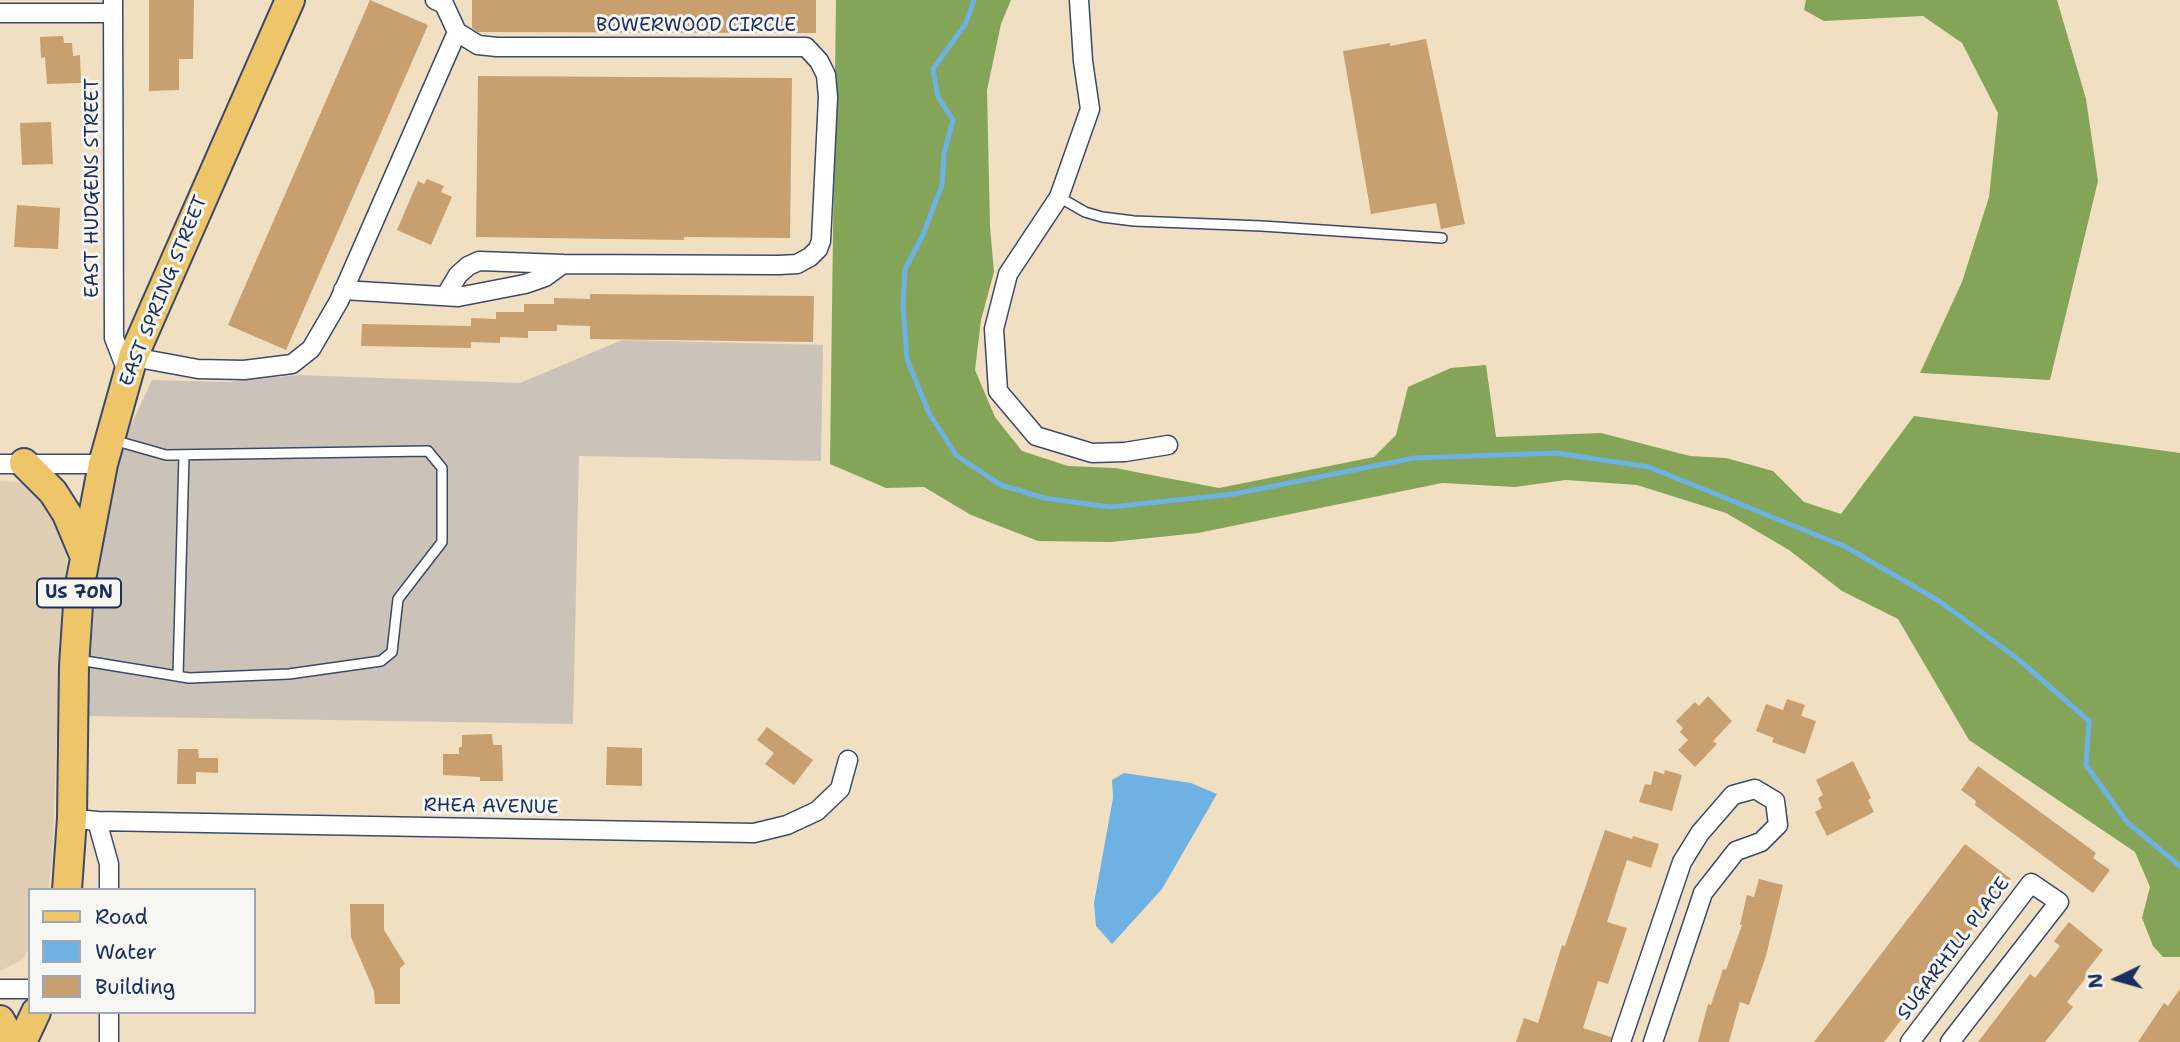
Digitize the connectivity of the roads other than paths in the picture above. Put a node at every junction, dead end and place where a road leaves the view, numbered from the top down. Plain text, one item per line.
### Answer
1 (290, 0) edge
2 (435, 0) edge
3 (1079, 0) edge
4 (113, 6) edge
5 (0, 13) edge
6 (457, 32) junction
7 (1059, 197) junction
8 (1443, 238) dead end
9 (563, 264) junction
10 (343, 290) junction
11 (446, 295) junction
12 (130, 365) junction
13 (1168, 445) dead end
14 (106, 452) junction
15 (184, 455) junction
16 (12, 463) edge
17 (85, 557) junction
18 (74, 659) junction
19 (178, 676) junction
20 (848, 760) dead end
21 (85, 820) junction
22 (68, 888) edge
23 (109, 888) edge
24 (0, 989) edge
25 (28, 989) edge
26 (35, 1014) edge
27 (109, 1014) edge
28 (0, 1020) edge
29 (9, 1042) edge
30 (22, 1042) edge
31 (108, 1042) edge
32 (1621, 1042) edge
33 (1653, 1042) edge
34 (1910, 1042) edge
35 (1950, 1042) edge

1 - 12 main road, EAST SPRING STREET / US 70N
2 - 6 street
3 - 7 street
4 - 5 street
4 - 12 street, EAST HUDGENS STREET
6 - 9 street, BOWERWOOD CIRCLE
6 - 10 street
7 - 8 lane
7 - 13 street
9 - 11 street
9 - 11 street, BOWERWOOD CIRCLE
10 - 11 street
10 - 12 street
12 - 14 main road, EAST SPRING STREET / US 70N
14 - 15 lane
14 - 16 street
14 - 17 main road, EAST SPRING STREET / US 70N
15 - 19 lane
15 - 19 lane
16 - 17 main road
17 - 18 main road, EAST SPRING STREET / US 70N
18 - 19 lane
18 - 21 main road, EAST SPRING STREET / US 70N
20 - 21 street, RHEA AVENUE
21 - 22 main road, EAST SPRING STREET / US 70N
21 - 23 street
24 - 25 street
26 - 30 main road
27 - 31 street
28 - 29 main road
32 - 33 street
34 - 35 street, SUGARHILL PLACE

